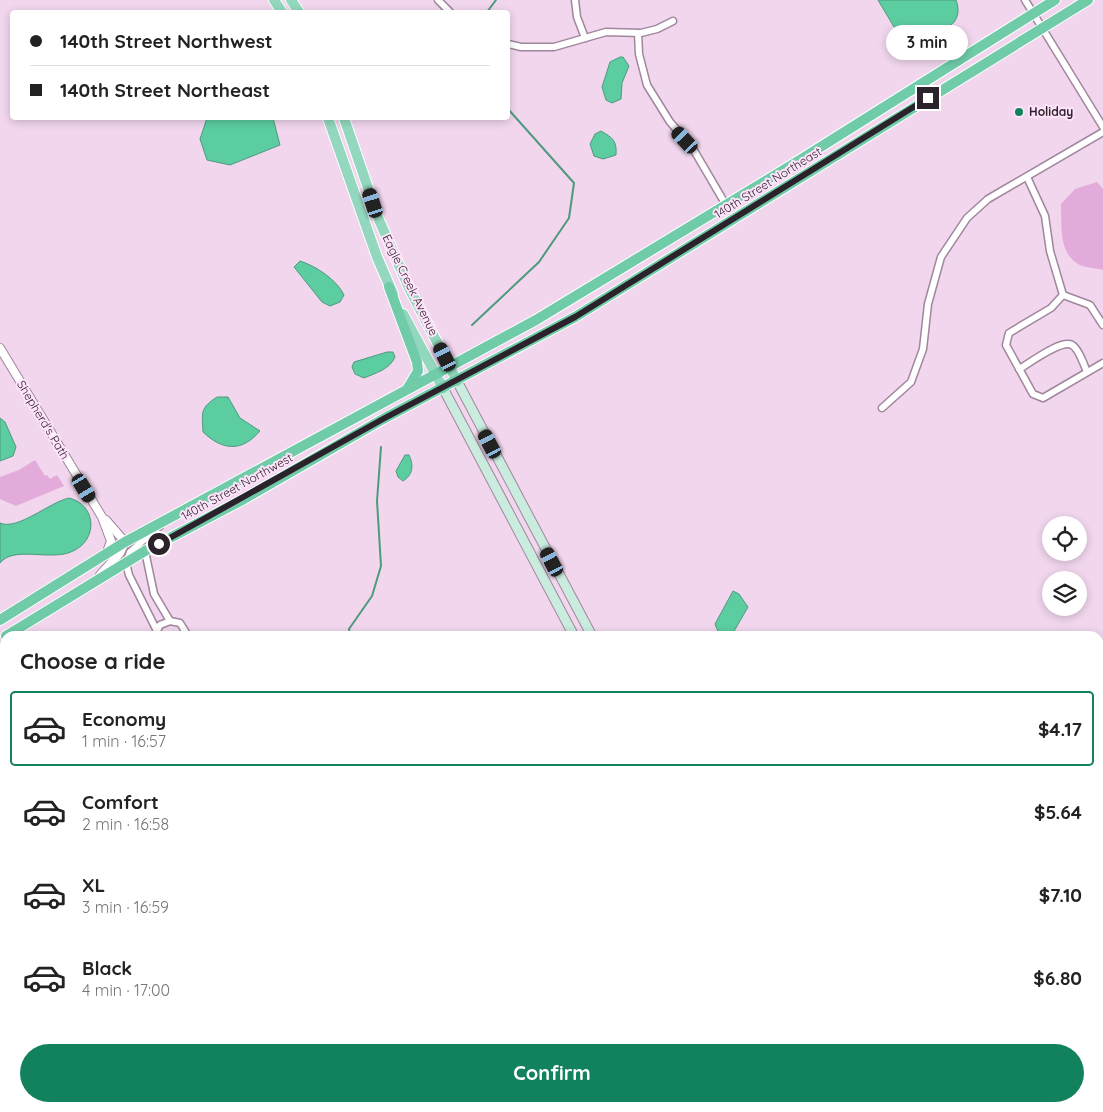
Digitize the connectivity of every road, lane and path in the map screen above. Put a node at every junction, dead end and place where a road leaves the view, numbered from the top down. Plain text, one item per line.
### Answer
1 (292, 0) edge
2 (438, 0) edge
3 (575, 0) edge
4 (1025, 0) edge
5 (1055, 0) edge
6 (1088, 0) edge
7 (278, 7) edge
8 (448, 10) edge
9 (1033, 14) junction
10 (673, 21) dead end
11 (1042, 28) junction
12 (638, 33) junction
13 (585, 38) junction
14 (510, 44) edge
15 (329, 120) edge
16 (345, 120) edge
17 (1103, 127) edge
18 (1103, 132) edge
19 (1027, 177) junction
20 (726, 205) junction
21 (389, 287) junction
22 (1063, 295) junction
23 (1103, 325) edge
24 (0, 348) edge
25 (1103, 363) edge
26 (450, 367) junction
27 (1020, 369) junction
28 (1087, 372) junction
29 (435, 374) junction
30 (457, 381) junction
31 (442, 388) junction
32 (407, 389) junction
33 (882, 408) dead end
34 (102, 517) junction
35 (169, 518) junction
36 (125, 542) junction
37 (145, 551) junction
38 (107, 552) junction
39 (126, 563) junction
40 (93, 582) junction
41 (0, 620) edge
42 (170, 620) junction
43 (156, 629) joint
44 (15, 631) edge
45 (185, 631) edge
46 (571, 631) edge
47 (589, 631) edge

1 - 7 street
2 - 8 street
3 - 13 street
4 - 9 street
5 - 9 highway, 140th Street Northeast
6 - 11 highway, 140th Street Northeast
9 - 11 street
9 - 20 highway, 140th Street Northeast
10 - 12 street
11 - 17 street
11 - 30 highway, 140th Street Northeast
12 - 13 street
12 - 20 street
13 - 14 street
15 - 21 main road, Eagle Creek Avenue
16 - 26 main road, Eagle Creek Avenue
18 - 19 street
19 - 22 street
19 - 33 street
20 - 26 highway, 140th Street Northeast
21 - 29 main road, Eagle Creek Avenue
21 - 32 highway
22 - 23 street
22 - 27 street
24 - 34 street, Shepherd's Path
25 - 28 street
26 - 29 highway, 140th Street Northwest
26 - 30 main road, Eagle Creek Avenue
27 - 28 street
27 - 28 street
29 - 31 main road, Eagle Creek Avenue
29 - 32 highway, 140th Street Northwest
30 - 31 highway, 140th Street Northwest
30 - 47 main road
31 - 37 highway, 140th Street Northwest
31 - 46 main road
32 - 35 highway, 140th Street Northwest
34 - 36 street, Shepherd's Path
34 - 38 street, Shepherd's Path
35 - 36 highway, 140th Street Northwest
35 - 39 street
36 - 38 highway, 140th Street Northwest
36 - 40 street
37 - 39 highway, 140th Street Northwest
37 - 42 street
38 - 41 highway, 140th Street Northwest
39 - 40 highway, 140th Street Northwest
39 - 43 street
40 - 44 highway, 140th Street Northwest
42 - 43 street
42 - 45 street

